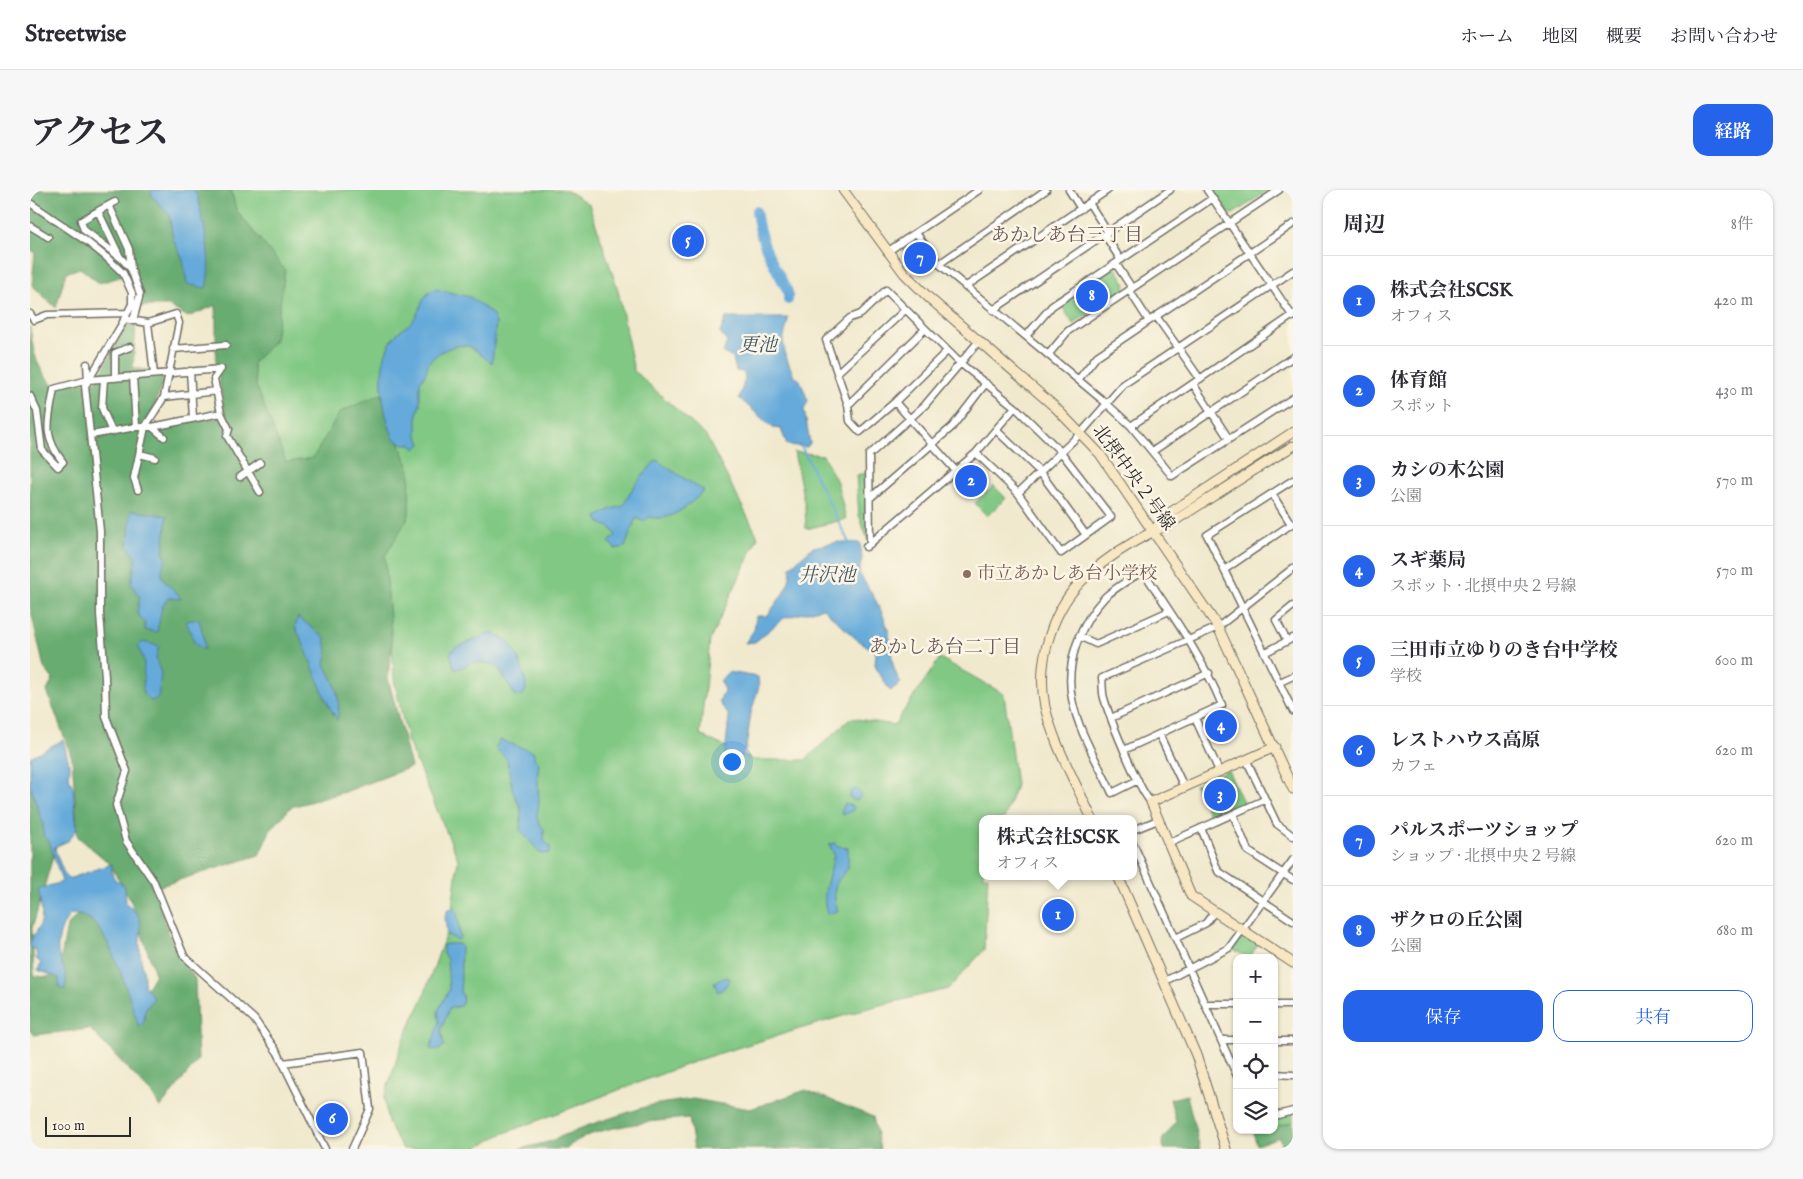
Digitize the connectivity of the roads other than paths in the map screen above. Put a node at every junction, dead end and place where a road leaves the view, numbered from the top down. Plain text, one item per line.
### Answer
1 (844, 190) edge
2 (1046, 190) edge
3 (1069, 190) edge
4 (1108, 190) edge
5 (1170, 190) edge
6 (1207, 190) edge
7 (1279, 190) edge
8 (977, 191) edge
9 (1213, 198) junction
10 (30, 203) edge
11 (1089, 203) junction
12 (1081, 208) junction
13 (98, 211) junction
14 (1230, 223) junction
15 (1293, 224) edge
16 (30, 226) edge
17 (916, 232) junction
18 (108, 233) junction
19 (1106, 233) junction
20 (48, 237) dead end
21 (96, 238) junction
22 (887, 252) junction
23 (1249, 253) junction
24 (121, 258) junction
25 (1118, 261) junction
26 (939, 264) junction
27 (131, 269) junction
28 (1293, 271) edge
29 (1271, 286) junction
30 (965, 287) junction
31 (1130, 289) junction
32 (905, 310) junction
33 (992, 310) junction
34 (30, 314) edge
35 (125, 316) junction
36 (1156, 316) junction
37 (1293, 316) edge
38 (133, 321) junction
39 (1149, 321) junction
40 (148, 322) junction
41 (925, 329) junction
42 (1026, 336) junction
43 (979, 341) junction
44 (226, 345) dead end
45 (130, 347) dead end
46 (1178, 348) junction
47 (173, 349) junction
48 (947, 351) junction
49 (1048, 355) junction
50 (1293, 357) edge
51 (960, 363) junction
52 (87, 364) dead end
53 (190, 371) junction
54 (838, 372) junction
55 (168, 373) junction
56 (154, 374) junction
57 (133, 376) junction
58 (115, 378) junction
59 (104, 379) junction
60 (1200, 379) junction
61 (88, 380) junction
62 (1078, 380) junction
63 (986, 383) junction
64 (1193, 384) junction
65 (217, 391) junction
66 (192, 394) junction
67 (30, 396) edge
68 (164, 396) junction
69 (1293, 398) edge
70 (895, 402) junction
71 (1106, 403) junction
72 (848, 405) junction
73 (1015, 407) junction
74 (88, 408) junction
75 (102, 408) junction
76 (221, 413) junction
77 (1212, 413) junction
78 (193, 417) junction
79 (909, 418) junction
80 (178, 420) junction
81 (1131, 426) junction
82 (136, 427) junction
83 (149, 427) junction
84 (179, 429) dead end
85 (996, 430) junction
86 (112, 432) junction
87 (1293, 432) edge
88 (1081, 433) junction
89 (90, 435) junction
90 (164, 437) dead end
91 (1229, 439) junction
92 (933, 444) junction
93 (1293, 446) edge
94 (1153, 451) junction
95 (976, 452) junction
96 (1061, 452) junction
97 (140, 454) junction
98 (155, 458) dead end
99 (260, 464) dead end
100 (955, 470) junction
101 (248, 472) junction
102 (1040, 472) junction
103 (240, 477) dead end
104 (1293, 480) edge
105 (138, 490) dead end
106 (260, 492) dead end
107 (1018, 493) junction
108 (1272, 494) junction
109 (870, 498) junction
110 (1292, 523) edge
111 (1153, 531) junction
112 (1086, 535) junction
113 (1293, 568) edge
114 (1224, 570) junction
115 (1293, 606) edge
116 (1243, 608) junction
117 (1169, 611) junction
118 (1218, 627) junction
119 (1079, 636) junction
120 (1290, 639) edge
121 (1190, 640) junction
122 (1266, 652) junction
123 (1209, 673) junction
124 (1293, 676) edge
125 (1280, 682) junction
126 (1293, 711) edge
127 (1111, 718) junction
128 (1194, 718) junction
129 (1159, 734) junction
130 (1274, 747) junction
131 (1124, 750) junction
132 (1246, 759) junction
133 (1219, 772) junction
134 (1138, 780) junction
135 (1184, 787) junction
136 (1293, 789) edge
137 (1264, 800) junction
138 (1151, 802) junction
139 (1233, 814) junction
140 (1090, 815) edge
141 (1158, 820) junction
142 (1137, 828) edge
143 (1201, 828) junction
144 (1293, 836) edge
145 (1168, 843) junction
146 (1137, 852) edge
147 (1293, 860) edge
148 (1283, 874) junction
149 (1120, 880) edge
150 (1293, 880) edge
151 (1263, 901) junction
152 (1214, 912) junction
153 (1293, 921) edge
154 (1242, 930) junction
155 (1176, 938) junction
156 (1272, 954) edge
157 (1278, 957) edge
158 (1293, 963) edge
159 (1189, 969) junction
160 (1165, 981) junction
161 (1206, 1004) junction
162 (1233, 1004) edge
163 (1278, 1005) edge
164 (1293, 1005) edge
165 (1222, 1040) junction
166 (1233, 1040) edge
167 (1278, 1040) edge
168 (1293, 1041) edge
169 (283, 1062) junction
170 (1233, 1066) edge
171 (1278, 1074) edge
172 (1293, 1074) edge
173 (1293, 1111) edge
174 (1278, 1115) edge
175 (325, 1149) edge
176 (352, 1149) edge
177 (1226, 1149) edge

1 - 22 street, 北摂中央２号線
2 - 26 street
3 - 12 street
4 - 11 street
5 - 19 street
6 - 9 street
7 - 14 street
8 - 17 street
9 - 14 street
9 - 25 street
10 - 35 street
11 - 12 street
11 - 19 street
12 - 30 street
13 - 18 street
13 - 21 street
13 - 27 street
14 - 23 street
14 - 31 street
15 - 23 street
16 - 20 street
17 - 22 street
17 - 26 street
18 - 21 street
18 - 24 street
19 - 25 street
19 - 33 street
21 - 24 street
22 - 43 street, 北摂中央２号線
23 - 29 street
23 - 36 street
24 - 27 street
25 - 31 street
25 - 42 street
26 - 30 street
27 - 38 street
28 - 29 street
29 - 37 street
29 - 46 street
30 - 33 street
31 - 39 street
31 - 49 street
32 - 41 street
32 - 54 street
32 - 54 street
33 - 42 street
34 - 35 street
35 - 38 street
35 - 61 street
36 - 39 street
36 - 46 street
37 - 60 street
38 - 40 street
39 - 62 street
40 - 47 street
40 - 56 street
41 - 48 street
41 - 72 street
42 - 49 street
43 - 51 street
43 - 88 street, 北摂中央２号線
44 - 47 street
45 - 58 street
46 - 60 street
46 - 71 street
47 - 55 street
48 - 51 street
48 - 70 street
49 - 62 street
50 - 77 street
51 - 63 street
51 - 79 street
52 - 61 street
53 - 55 street
53 - 65 street
53 - 66 street
54 - 72 street
55 - 56 street
55 - 68 street
56 - 57 street
57 - 58 street
57 - 82 street
58 - 59 street
59 - 61 street
59 - 75 street
60 - 64 street
61 - 67 street
61 - 74 street
62 - 71 street
63 - 73 street
63 - 92 street
64 - 77 street
64 - 81 street
65 - 66 street
65 - 76 street
66 - 68 street
66 - 78 street
68 - 83 street
69 - 91 street
70 - 72 street
70 - 79 street
71 - 81 street
71 - 88 street
73 - 85 street
73 - 96 street
74 - 75 street
74 - 89 street
75 - 86 street
76 - 78 street
76 - 101 street
77 - 91 street
77 - 94 street
78 - 80 street
79 - 92 street
79 - 109 street
80 - 83 street
80 - 84 street
81 - 94 street
82 - 83 street
82 - 86 street
83 - 90 street
83 - 97 street
85 - 95 street
85 - 102 street
86 - 89 street
87 - 111 street
88 - 96 street
88 - 111 street, 北摂中央２号線
89 - 169 street
91 - 94 street
92 - 100 street
92 - 109 street
93 - 111 street
95 - 100 street
95 - 107 street
96 - 102 street
96 - 112 street
97 - 98 street
97 - 105 street
99 - 101 street
100 - 109 street
101 - 103 street
101 - 106 street
102 - 107 street
102 - 112 street
104 - 108 street
107 - 112 street
108 - 110 street
108 - 114 street
110 - 114 street
111 - 118 street, 北摂中央２号線
111 - 140 street
113 - 116 street
114 - 116 street
115 - 120 street
116 - 118 street
116 - 122 street
117 - 119 street
117 - 119 street
117 - 121 street
118 - 121 street
118 - 130 street, 北摂中央２号線
119 - 134 street
120 - 122 street
121 - 123 street
121 - 127 street
122 - 125 street
123 - 127 street
123 - 128 street
124 - 125 street
125 - 126 street
127 - 131 street
128 - 129 street
128 - 133 street
129 - 131 street
129 - 135 street
130 - 132 street
130 - 136 street, 北摂中央２号線
131 - 134 street
132 - 133 street
132 - 137 street
133 - 135 street
134 - 138 street
135 - 138 street
137 - 139 street
137 - 144 street
138 - 141 street
139 - 143 street
139 - 148 street
141 - 142 street
141 - 145 street
143 - 145 street
143 - 151 street
145 - 152 street
146 - 155 street
147 - 148 street
148 - 150 street
148 - 151 street
149 - 160 street
151 - 153 street
151 - 154 street
152 - 154 street
152 - 155 street
154 - 156 street
154 - 159 street
155 - 159 street
157 - 158 street
159 - 160 street
159 - 161 street
160 - 177 street
161 - 162 street
161 - 165 street
163 - 164 street
165 - 166 street
165 - 170 street
167 - 168 street
169 - 175 street
169 - 176 street
171 - 172 street
173 - 174 street

